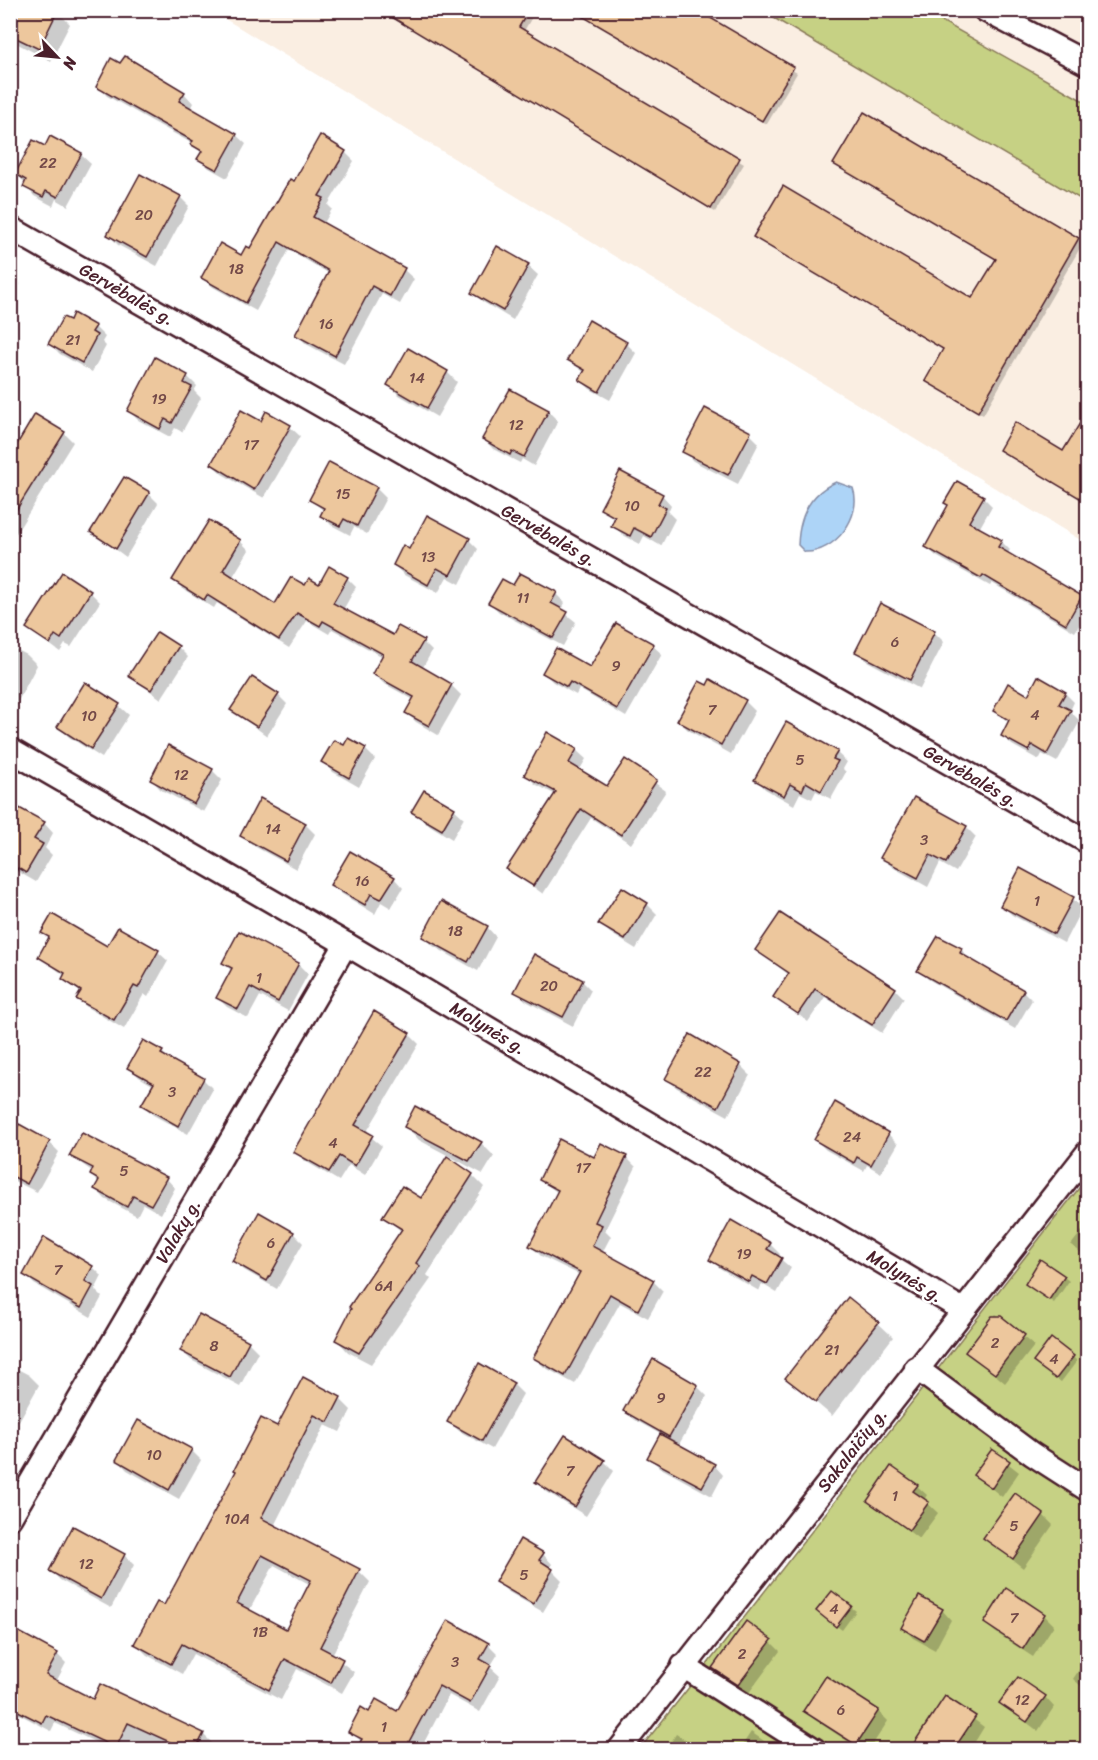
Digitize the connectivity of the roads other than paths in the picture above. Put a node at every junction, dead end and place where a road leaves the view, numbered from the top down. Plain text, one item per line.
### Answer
1 (985, 10) edge
2 (1088, 64) edge
3 (10, 228) edge
4 (10, 750) edge
5 (1088, 842) edge
6 (346, 944) junction
7 (1088, 1152) edge
8 (963, 1310) junction
9 (916, 1368) junction
10 (1088, 1490) edge
11 (10, 1518) edge
12 (683, 1666) junction
13 (619, 1749) edge
14 (815, 1749) edge

1 - 2 street
3 - 5 street, Gervėbalės g.
4 - 6 street, Molynės g.
6 - 8 street, Molynės g.
6 - 11 street, Valakų g.
7 - 8 street, Sakalaičių g.
8 - 9 street, Sakalaičių g.
9 - 10 street
9 - 12 street, Sakalaičių g.
12 - 13 street, Sakalaičių g.
12 - 14 street

